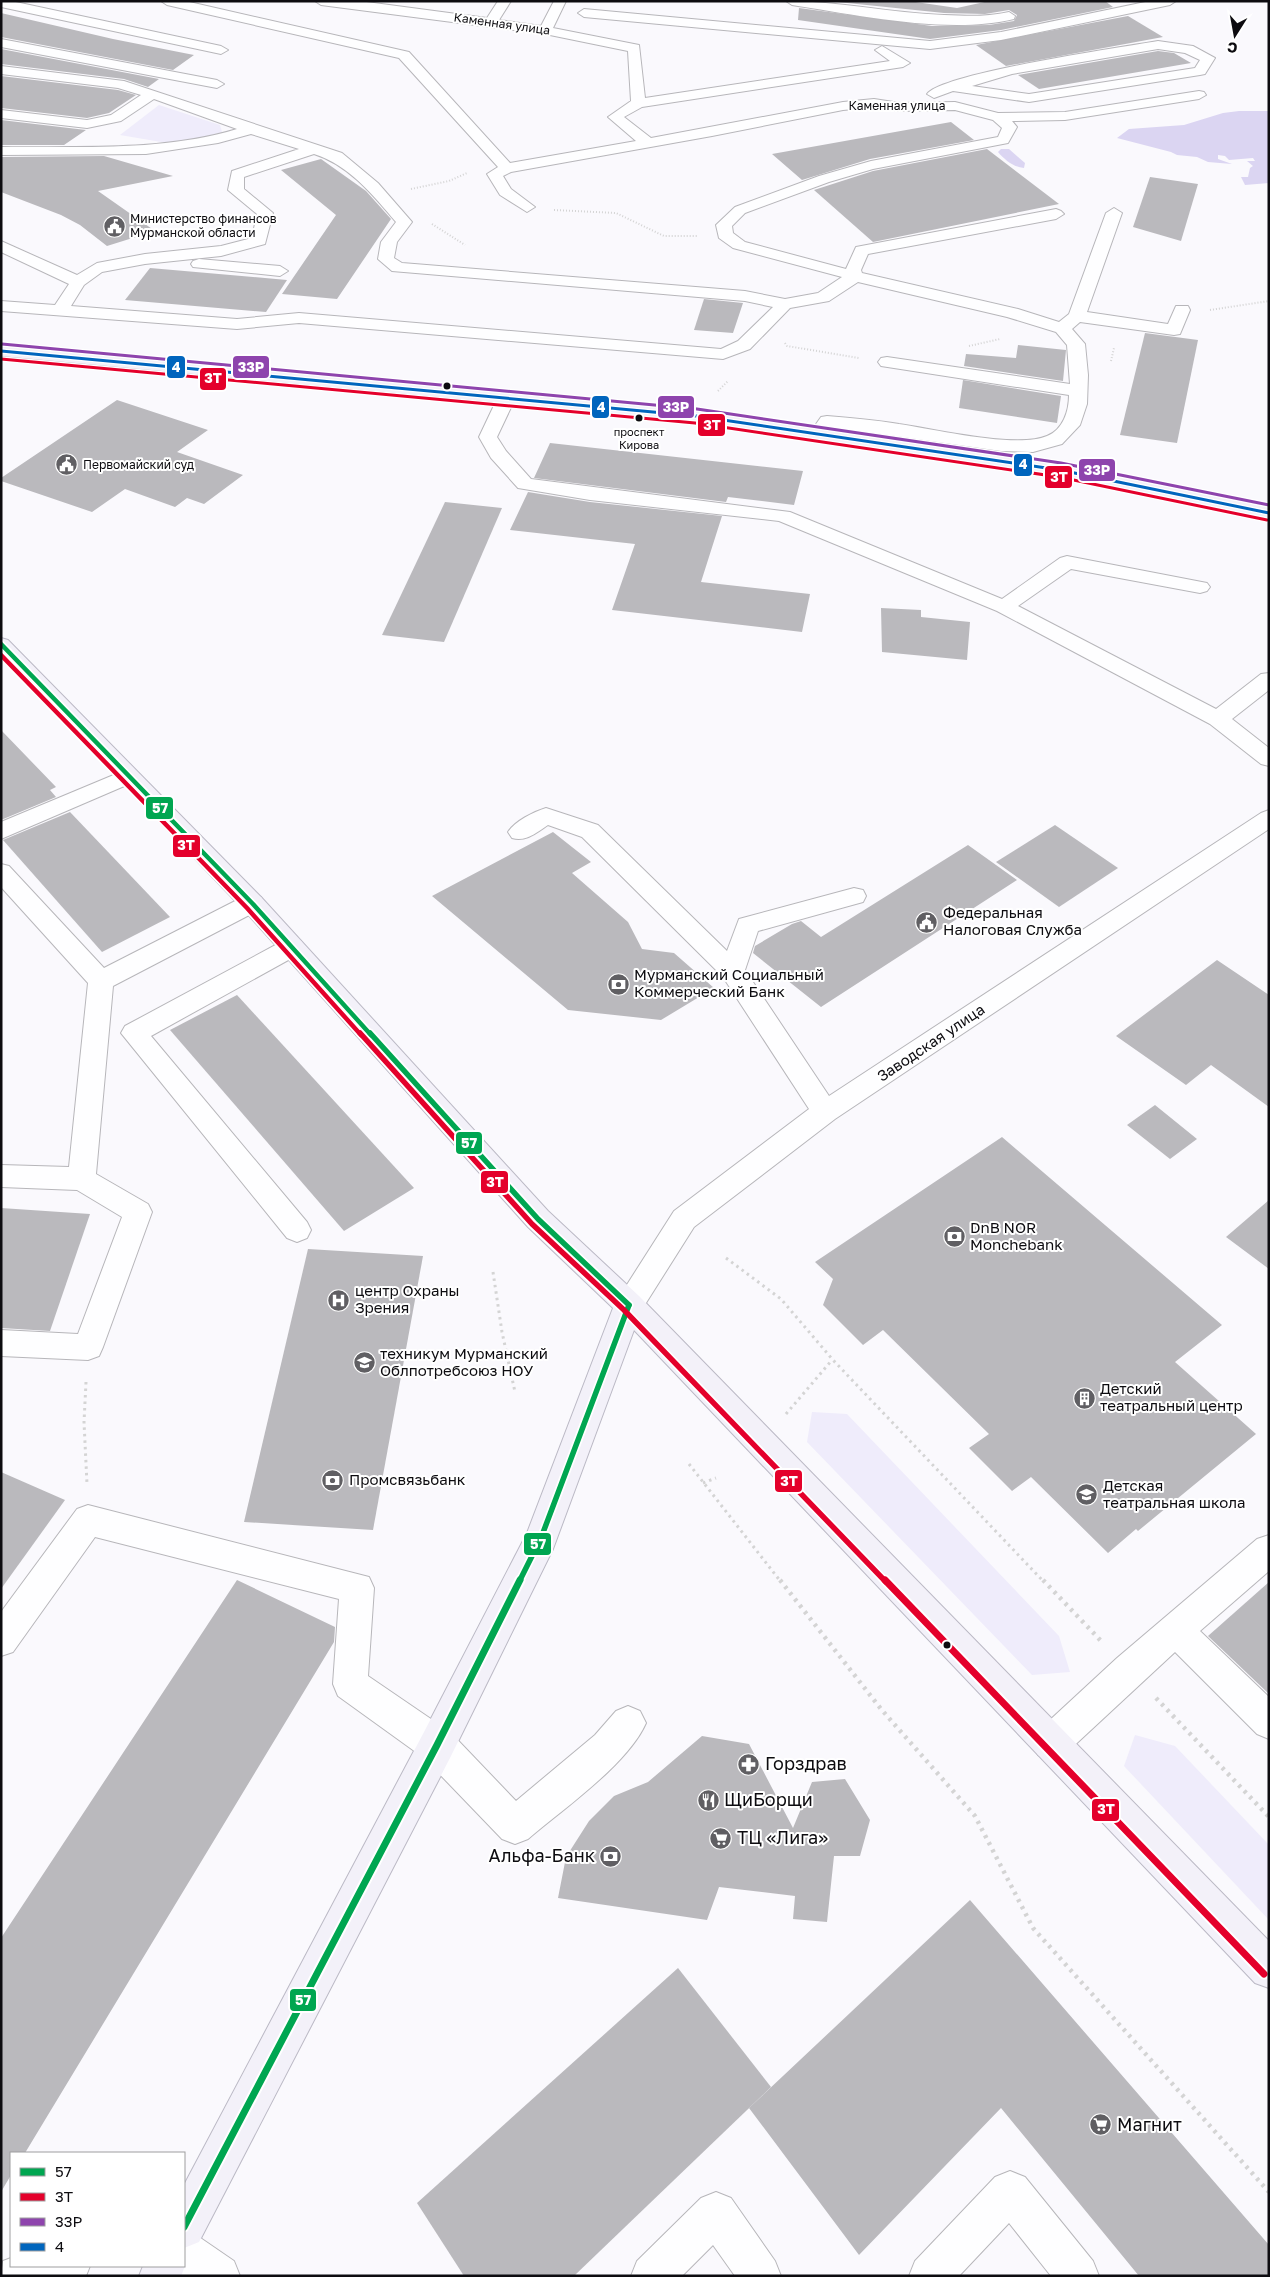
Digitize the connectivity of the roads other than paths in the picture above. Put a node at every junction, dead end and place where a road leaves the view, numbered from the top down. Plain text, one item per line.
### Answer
1 (167, 1) edge
2 (322, 1) edge
3 (505, 1) edge
4 (560, 1) edge
5 (792, 1) edge
6 (1170, 1) edge
7 (350, 3) edge
8 (4, 5) edge
9 (667, 9) dead end
10 (584, 13) dead end
11 (1024, 13) dead end
12 (658, 20) junction
13 (490, 23) junction
14 (545, 30) junction
15 (640, 41) junction
16 (1, 44) edge
17 (221, 50) dead end
18 (882, 50) dead end
19 (1, 70) edge
20 (217, 84) dead end
21 (952, 87) junction
22 (152, 94) junction
23 (1199, 95) dead end
24 (638, 104) junction
25 (900, 106) junction
26 (1, 114) edge
27 (998, 117) junction
28 (251, 129) junction
29 (646, 142) junction
30 (314, 149) junction
31 (1, 151) edge
32 (507, 168) junction
33 (528, 207) road end
34 (1114, 213) dead end
35 (1056, 214) dead end
36 (1, 246) edge
37 (145, 259) junction
38 (280, 271) dead end
39 (855, 276) junction
40 (78, 282) junction
41 (786, 304) junction
42 (1, 306) edge
43 (60, 310) junction
44 (1182, 310) dead end
45 (1077, 316) junction
46 (1062, 328) junction
47 (1, 351) edge
48 (887, 362) road end
49 (1078, 391) junction
50 (506, 399) junction
51 (818, 434) junction
52 (1269, 513) edge
53 (1200, 587) dead end
54 (1004, 606) junction
55 (1, 644) edge
56 (1269, 679) edge
57 (1218, 719) junction
58 (1269, 759) edge
59 (128, 776) junction
60 (1269, 818) edge
61 (1, 831) edge
62 (520, 832) dead end
63 (1, 872) edge
64 (854, 896) dead end
65 (252, 903) junction
66 (292, 947) junction
67 (732, 971) junction
68 (101, 981) junction
69 (825, 1112) junction
70 (1, 1176) edge
71 (82, 1178) junction
72 (297, 1230) dead end
73 (629, 1305) junction
74 (1, 1343) edge
75 (1269, 1550) edge
76 (1176, 1630) junction
77 (1, 1640) edge
78 (1269, 1722) edge
79 (628, 1723) dead end
80 (1051, 1743) junction
81 (437, 1745) junction
82 (1269, 1969) edge
83 (185, 2225) edge
84 (185, 2253) edge
85 (64, 2267) edge
86 (18, 2276) edge
87 (219, 2276) edge
88 (652, 2276) edge
89 (760, 2276) edge
90 (930, 2276) edge
91 (1078, 2276) edge

1 - 32 street
2 - 7 street, Каменная улица
3 - 13 street
4 - 14 street
5 - 11 street
6 - 12 street
7 - 13 street, Каменная улица
8 - 17 street
9 - 12 street
10 - 12 street
12 - 15 street
13 - 14 street, Каменная улица
14 - 15 street, Каменная улица
15 - 24 street
16 - 20 street
18 - 24 street
19 - 22 street
21 - 21 street
21 - 25 street
22 - 26 street
22 - 28 street
23 - 27 street, Каменная улица
24 - 29 street
25 - 27 street, Каменная улица
25 - 29 street, Каменная улица
27 - 39 street
28 - 30 street
28 - 31 street
29 - 32 street, Каменная улица
30 - 37 street
30 - 41 street
32 - 33 street
34 - 45 street
35 - 39 street
36 - 40 street
37 - 38 street
37 - 40 street
39 - 41 street
39 - 46 street
40 - 43 street
41 - 43 street
42 - 43 street
44 - 45 street
45 - 46 street
46 - 49 street
47 - 50 main road
48 - 49 street
49 - 51 street
50 - 51 main road
50 - 54 street
51 - 52 main road
53 - 54 street
54 - 57 street
55 - 59 main road
56 - 57 street
57 - 58 street
59 - 61 street
59 - 65 main road
60 - 69 street, Заводская улица
62 - 67 street
63 - 68 street
64 - 67 street
65 - 66 main road
65 - 68 street
66 - 72 street
66 - 73 main road
67 - 69 street
68 - 71 street
69 - 73 street, Заводская улица
70 - 71 street
71 - 74 street
73 - 80 main road
73 - 81 main road
75 - 76 street
76 - 78 street
76 - 80 street
77 - 81 street
79 - 81 street
80 - 82 main road
81 - 83 main road
84 - 87 street
85 - 86 street
88 - 89 street
90 - 91 street

